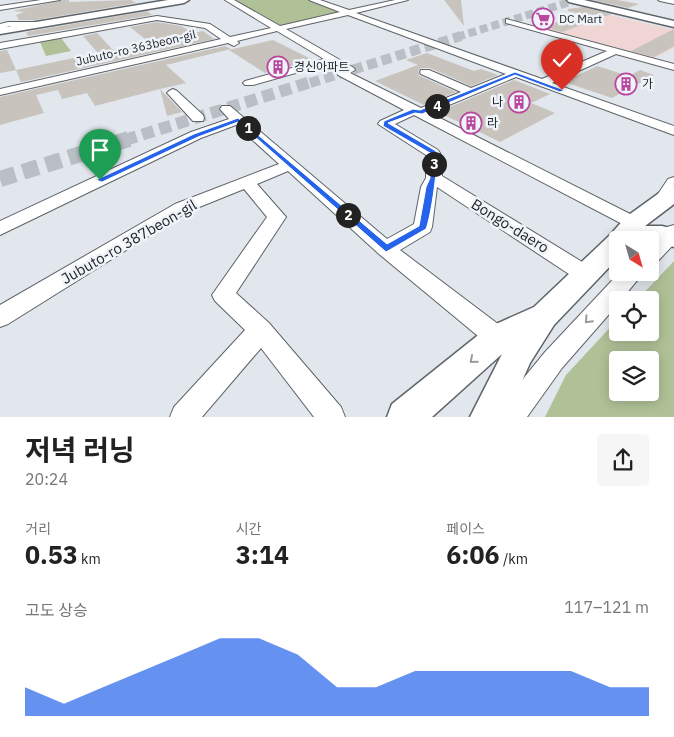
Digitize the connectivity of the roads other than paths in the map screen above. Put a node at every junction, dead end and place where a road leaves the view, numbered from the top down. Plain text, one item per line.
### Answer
1 (31, 0) edge
2 (56, 0) edge
3 (184, 0) edge
4 (229, 0) edge
5 (313, 0) edge
6 (404, 0) edge
7 (572, 0) edge
8 (662, 0) edge
9 (6, 2) edge
10 (674, 2) edge
11 (0, 8) edge
12 (348, 13) junction
13 (509, 21) dead end
14 (3, 24) edge
15 (674, 24) edge
16 (277, 29) junction
17 (228, 39) junction
18 (0, 46) edge
19 (615, 51) junction
20 (332, 60) junction
21 (674, 67) edge
22 (425, 72) dead end
23 (515, 74) junction
24 (0, 82) edge
25 (542, 83) junction
26 (249, 84) dead end
27 (0, 92) edge
28 (470, 92) junction
29 (173, 93) dead end
30 (418, 111) junction
31 (198, 118) dead end
32 (674, 131) edge
33 (290, 165) junction
34 (434, 178) junction
35 (247, 182) junction
36 (670, 191) edge
37 (0, 228) edge
38 (611, 231) edge
39 (629, 231) edge
40 (659, 235) edge
41 (673, 236) edge
42 (386, 249) junction
43 (659, 249) edge
44 (609, 251) edge
45 (585, 274) junction
46 (625, 281) edge
47 (544, 316) junction
48 (0, 317) edge
49 (262, 330) junction
50 (498, 338) junction
51 (184, 417) edge
52 (331, 417) edge
53 (405, 417) edge
54 (488, 417) edge
55 (510, 417) edge

1 - 9 street
2 - 9 street
3 - 14 main road
4 - 16 street
5 - 12 street
6 - 12 street, Jubuto-ro 363beon-gil
7 - 15 main road
8 - 10 street
9 - 11 street
9 - 14 street
12 - 16 street, Jubuto-ro 363beon-gil
12 - 23 street
13 - 19 street
16 - 17 street, Jubuto-ro 363beon-gil
16 - 20 street
17 - 18 street
17 - 24 street
17 - 27 street, Jubuto-ro 363beon-gil
19 - 21 street
19 - 25 street
20 - 26 street
20 - 30 street
22 - 28 street
23 - 25 street
23 - 28 street
25 - 32 street
28 - 30 street
29 - 31 street
30 - 34 street
30 - 38 street
33 - 35 street, Jubuto-ro 387beon-gil
33 - 37 street
33 - 42 street
34 - 42 street
34 - 45 street, Bongo-daero
35 - 48 street, Jubuto-ro 387beon-gil
35 - 49 street
36 - 39 main road
40 - 41 main road
41 - 43 street
42 - 50 street
44 - 45 main road
45 - 47 main road
46 -> 55 street
47 - 50 main road
47 - 54 main road
49 - 51 street
49 - 52 street
50 -> 53 main road

